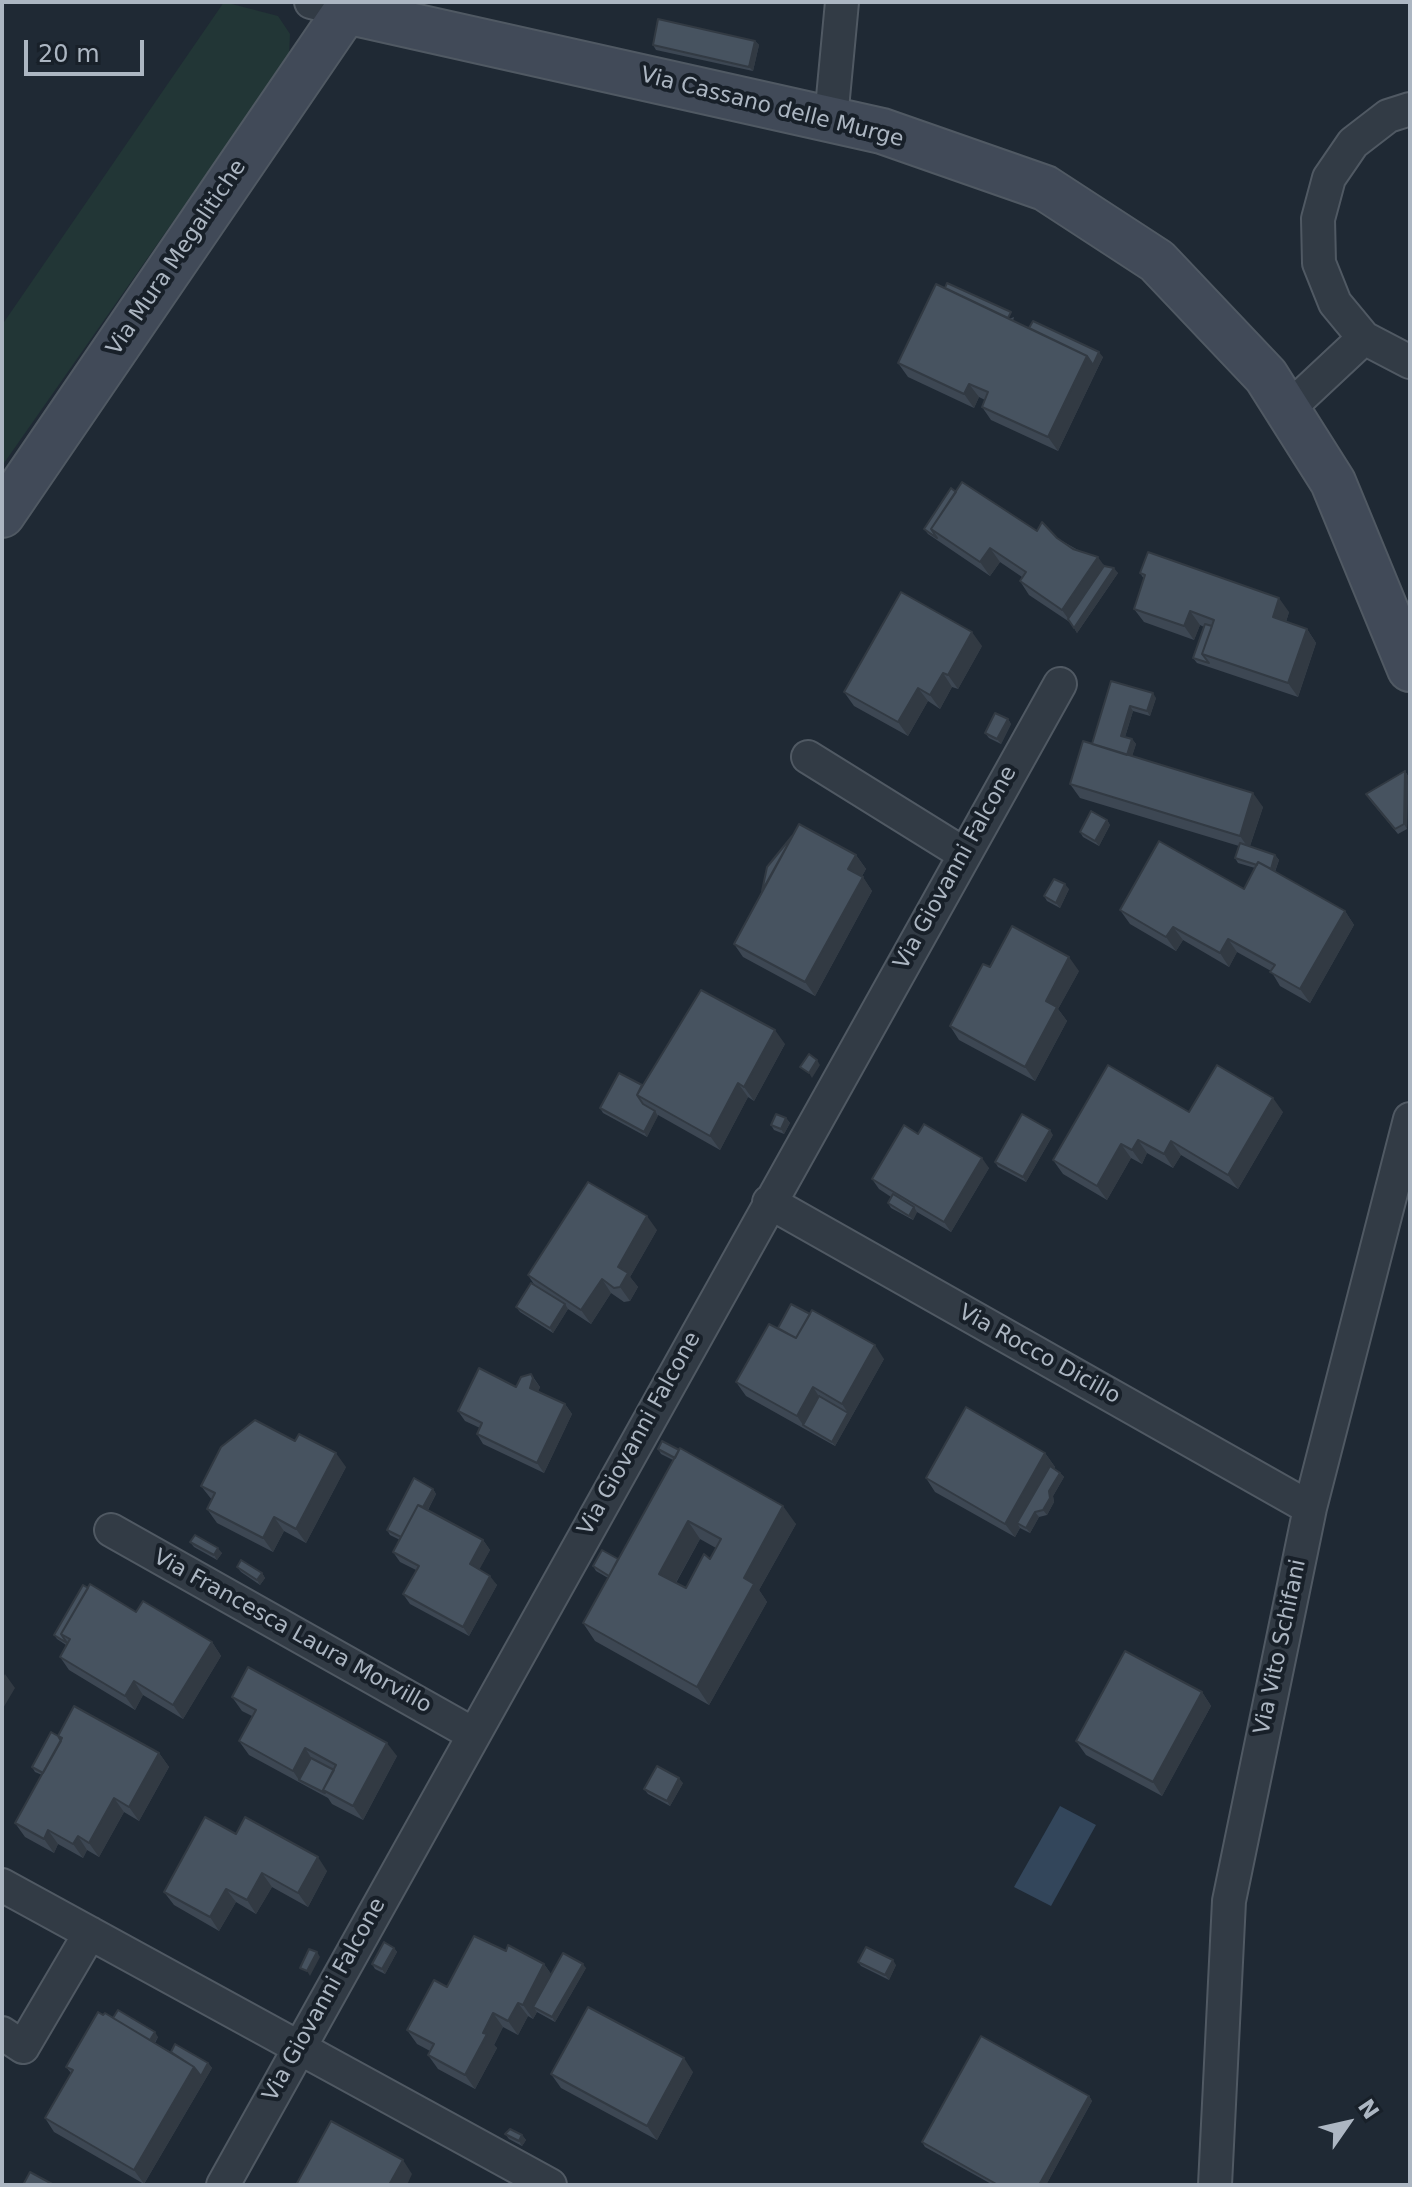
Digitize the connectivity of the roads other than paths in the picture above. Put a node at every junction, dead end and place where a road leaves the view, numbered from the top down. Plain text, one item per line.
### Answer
1 (842, 2) edge
2 (336, 5) edge
3 (1410, 109) edge
4 (831, 119) junction
5 (1364, 338) junction
6 (1410, 362) edge
7 (1287, 410) junction
8 (2, 515) edge
9 (1410, 669) edge
10 (1060, 684) dead end
11 (808, 757) dead end
12 (964, 854) junction
13 (1410, 1119) edge
14 (769, 1202) junction
15 (1310, 1508) junction
16 (111, 1530) dead end
17 (473, 1734) junction
18 (2, 1885) edge
19 (90, 1933) junction
20 (2, 2033) edge
21 (298, 2048) junction
22 (223, 2185) edge
23 (550, 2185) edge
24 (1215, 2185) edge

1 - 4 street
2 - 4 street, Via Cassano delle Murge
2 - 8 street, Via Mura Megalitiche
3 - 5 street
4 - 7 street, Via Cassano delle Murge
5 - 6 street
5 - 7 street
7 - 9 street, Via Cassano delle Murge
10 - 12 street, Via Giovanni Falcone
11 - 12 street
12 - 14 street, Via Giovanni Falcone
13 - 15 street, Via Vito Schifani
14 - 15 street, Via Rocco Dicillo
14 - 17 street, Via Giovanni Falcone
15 - 24 street, Via Vito Schifani
16 - 17 street, Via Francesca Laura Morvillo
17 - 21 street, Via Giovanni Falcone
18 - 19 street
19 - 20 street
19 - 21 street
21 - 22 street, Via Giovanni Falcone
21 - 23 street

